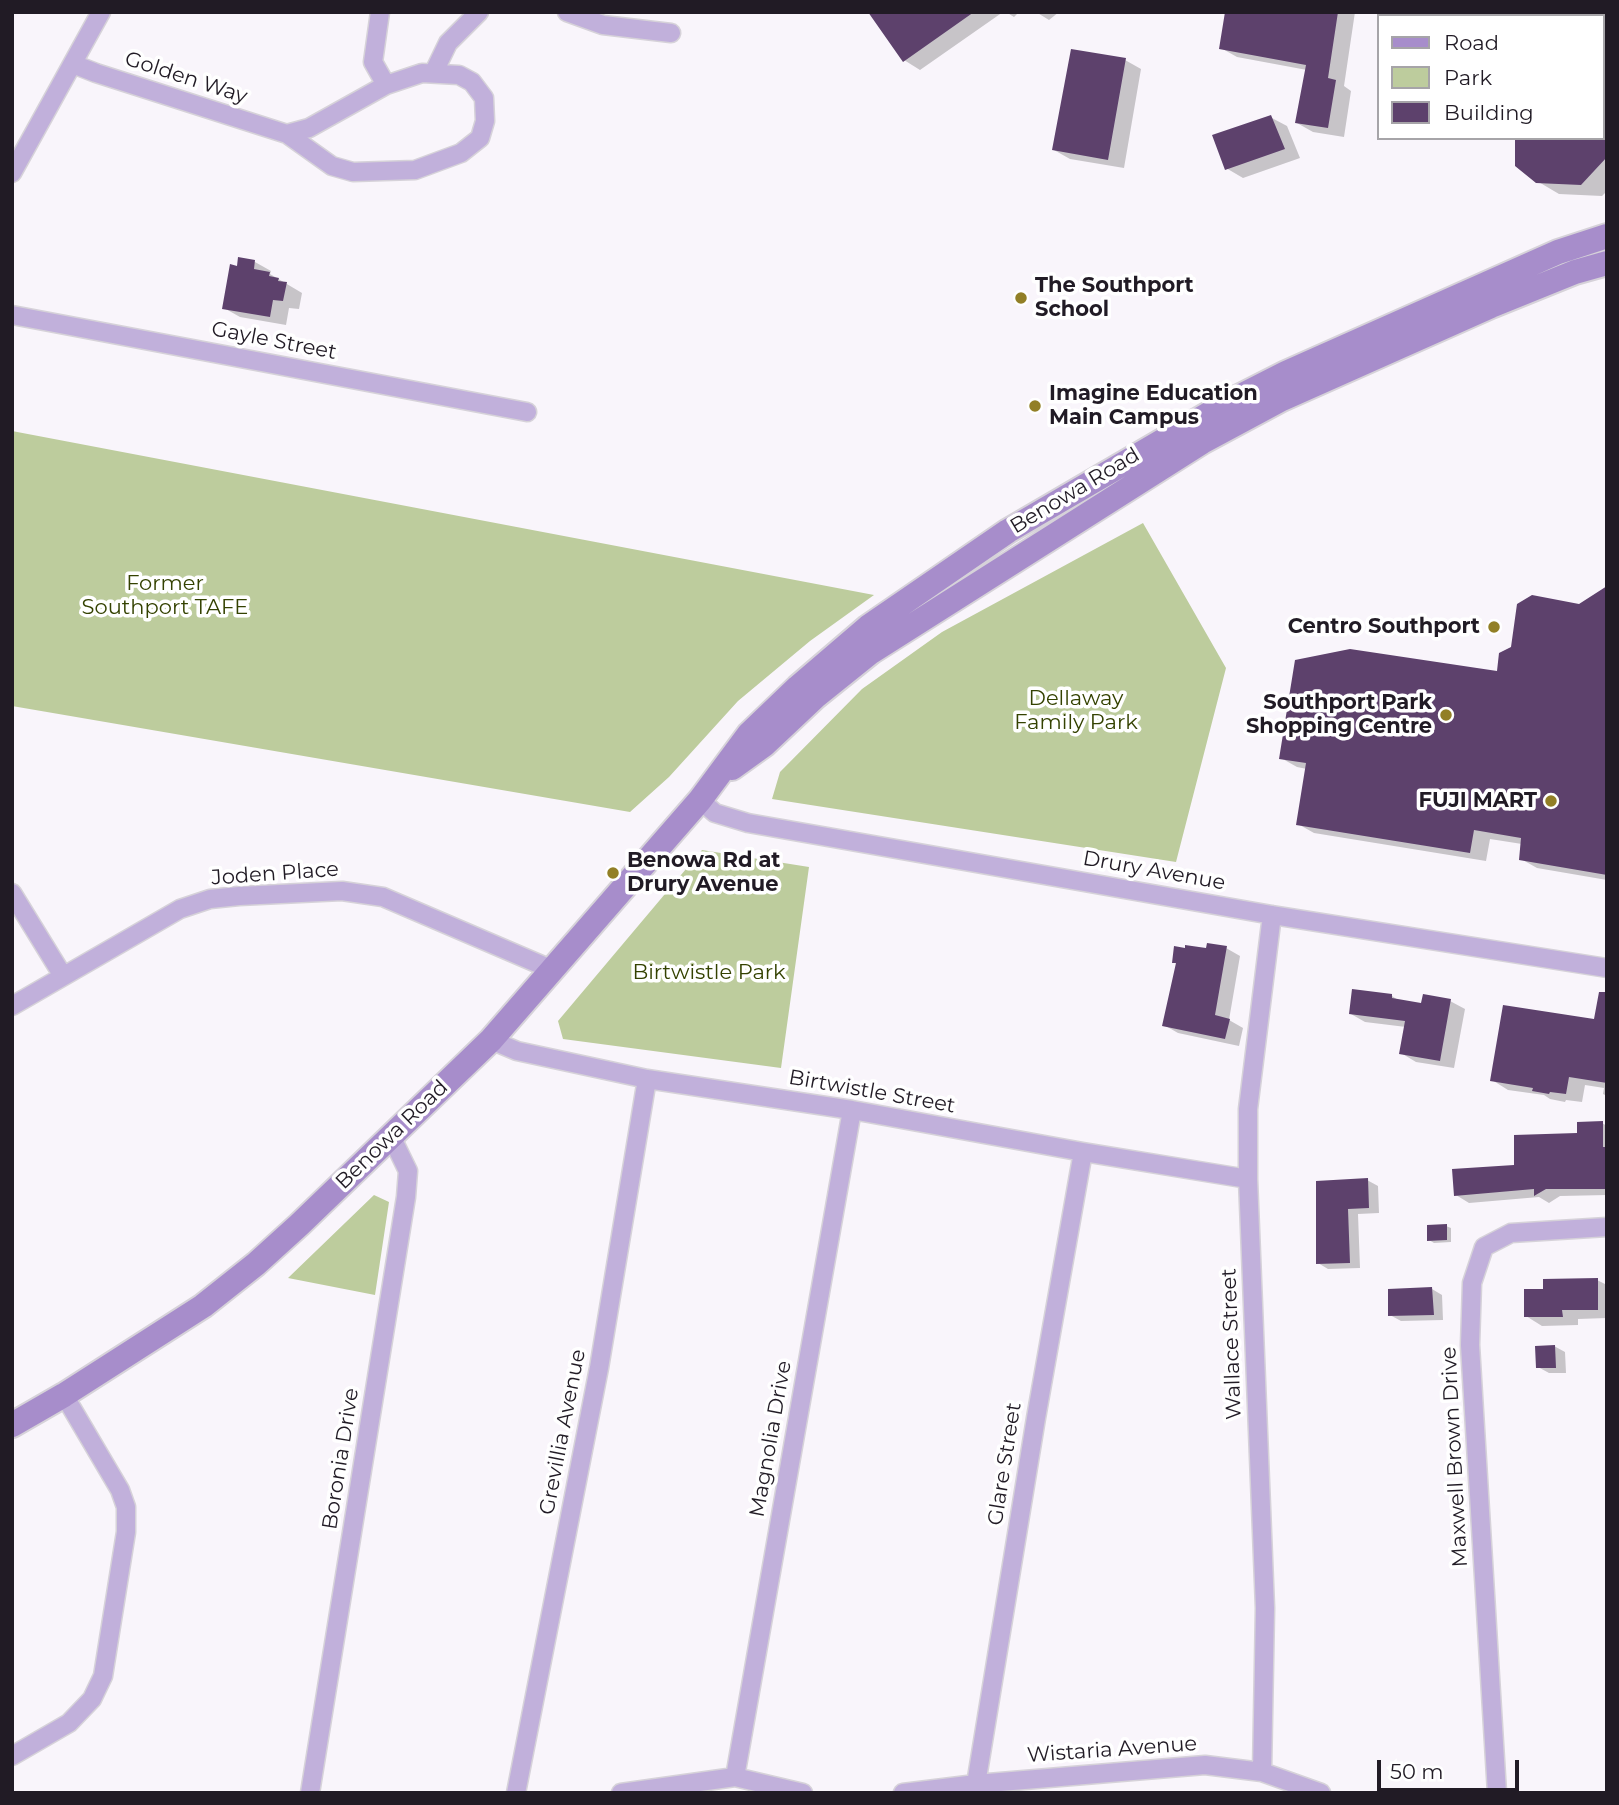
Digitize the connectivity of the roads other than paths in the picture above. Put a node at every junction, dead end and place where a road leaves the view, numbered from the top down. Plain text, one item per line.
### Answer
1 (101, 12) edge
2 (380, 12) edge
3 (479, 12) edge
4 (567, 12) edge
5 (671, 33) dead end
6 (73, 64) junction
7 (434, 72) junction
8 (386, 85) junction
9 (287, 134) junction
10 (12, 173) edge
11 (1607, 236) edge
12 (1607, 263) edge
13 (12, 315) edge
14 (527, 412) dead end
15 (708, 790) junction
16 (12, 893) edge
17 (1272, 915) junction
18 (1607, 968) edge
19 (553, 970) junction
20 (63, 976) junction
21 (12, 1006) edge
22 (491, 1040) junction
23 (647, 1079) junction
24 (852, 1110) junction
25 (391, 1136) junction
26 (1083, 1152) junction
27 (1248, 1179) junction
28 (1607, 1227) edge
29 (64, 1395) junction
30 (12, 1425) edge
31 (12, 1756) edge
32 (1262, 1772) junction
33 (735, 1777) junction
34 (976, 1784) junction
35 (310, 1793) edge
36 (516, 1793) edge
37 (621, 1793) edge
38 (803, 1793) edge
39 (903, 1793) edge
40 (1321, 1793) edge
41 (1497, 1793) edge

1 - 6 street
2 - 8 street
3 - 7 street
4 - 5 street
6 - 9 street, Golden Way
6 - 10 street
7 - 8 street, Golden Way
7 - 9 street, Golden Way
8 - 9 street, Golden Way
11 - 15 main road, Benowa Road
12 - 15 main road, Benowa Road
13 - 14 street, Gayle Street
15 - 17 street, Drury Avenue
15 - 19 main road, Benowa Road
16 - 20 street
17 - 18 street, Drury Avenue
17 - 27 street, Wallace Street
19 - 20 street, Joden Place
19 - 22 main road, Benowa Road
20 - 21 street, Joden Place
22 - 23 street, Birtwistle Street
22 - 25 main road, Benowa Road
23 - 24 street, Birtwistle Street
23 - 36 street, Grevillia Avenue
24 - 26 street, Birtwistle Street
24 - 33 street, Magnolia Drive
25 - 29 main road, Benowa Road
25 - 35 street, Boronia Drive
26 - 27 street, Birtwistle Street
26 - 34 street, Glare Street
27 - 32 street, Wallace Street
28 - 41 street, Maxwell Brown Drive
29 - 30 main road, Benowa Road
29 - 31 street
32 - 34 street, Wistaria Avenue
32 - 40 street, Wistaria Avenue
33 - 37 street
33 - 38 street
34 - 39 street, Wistaria Avenue

